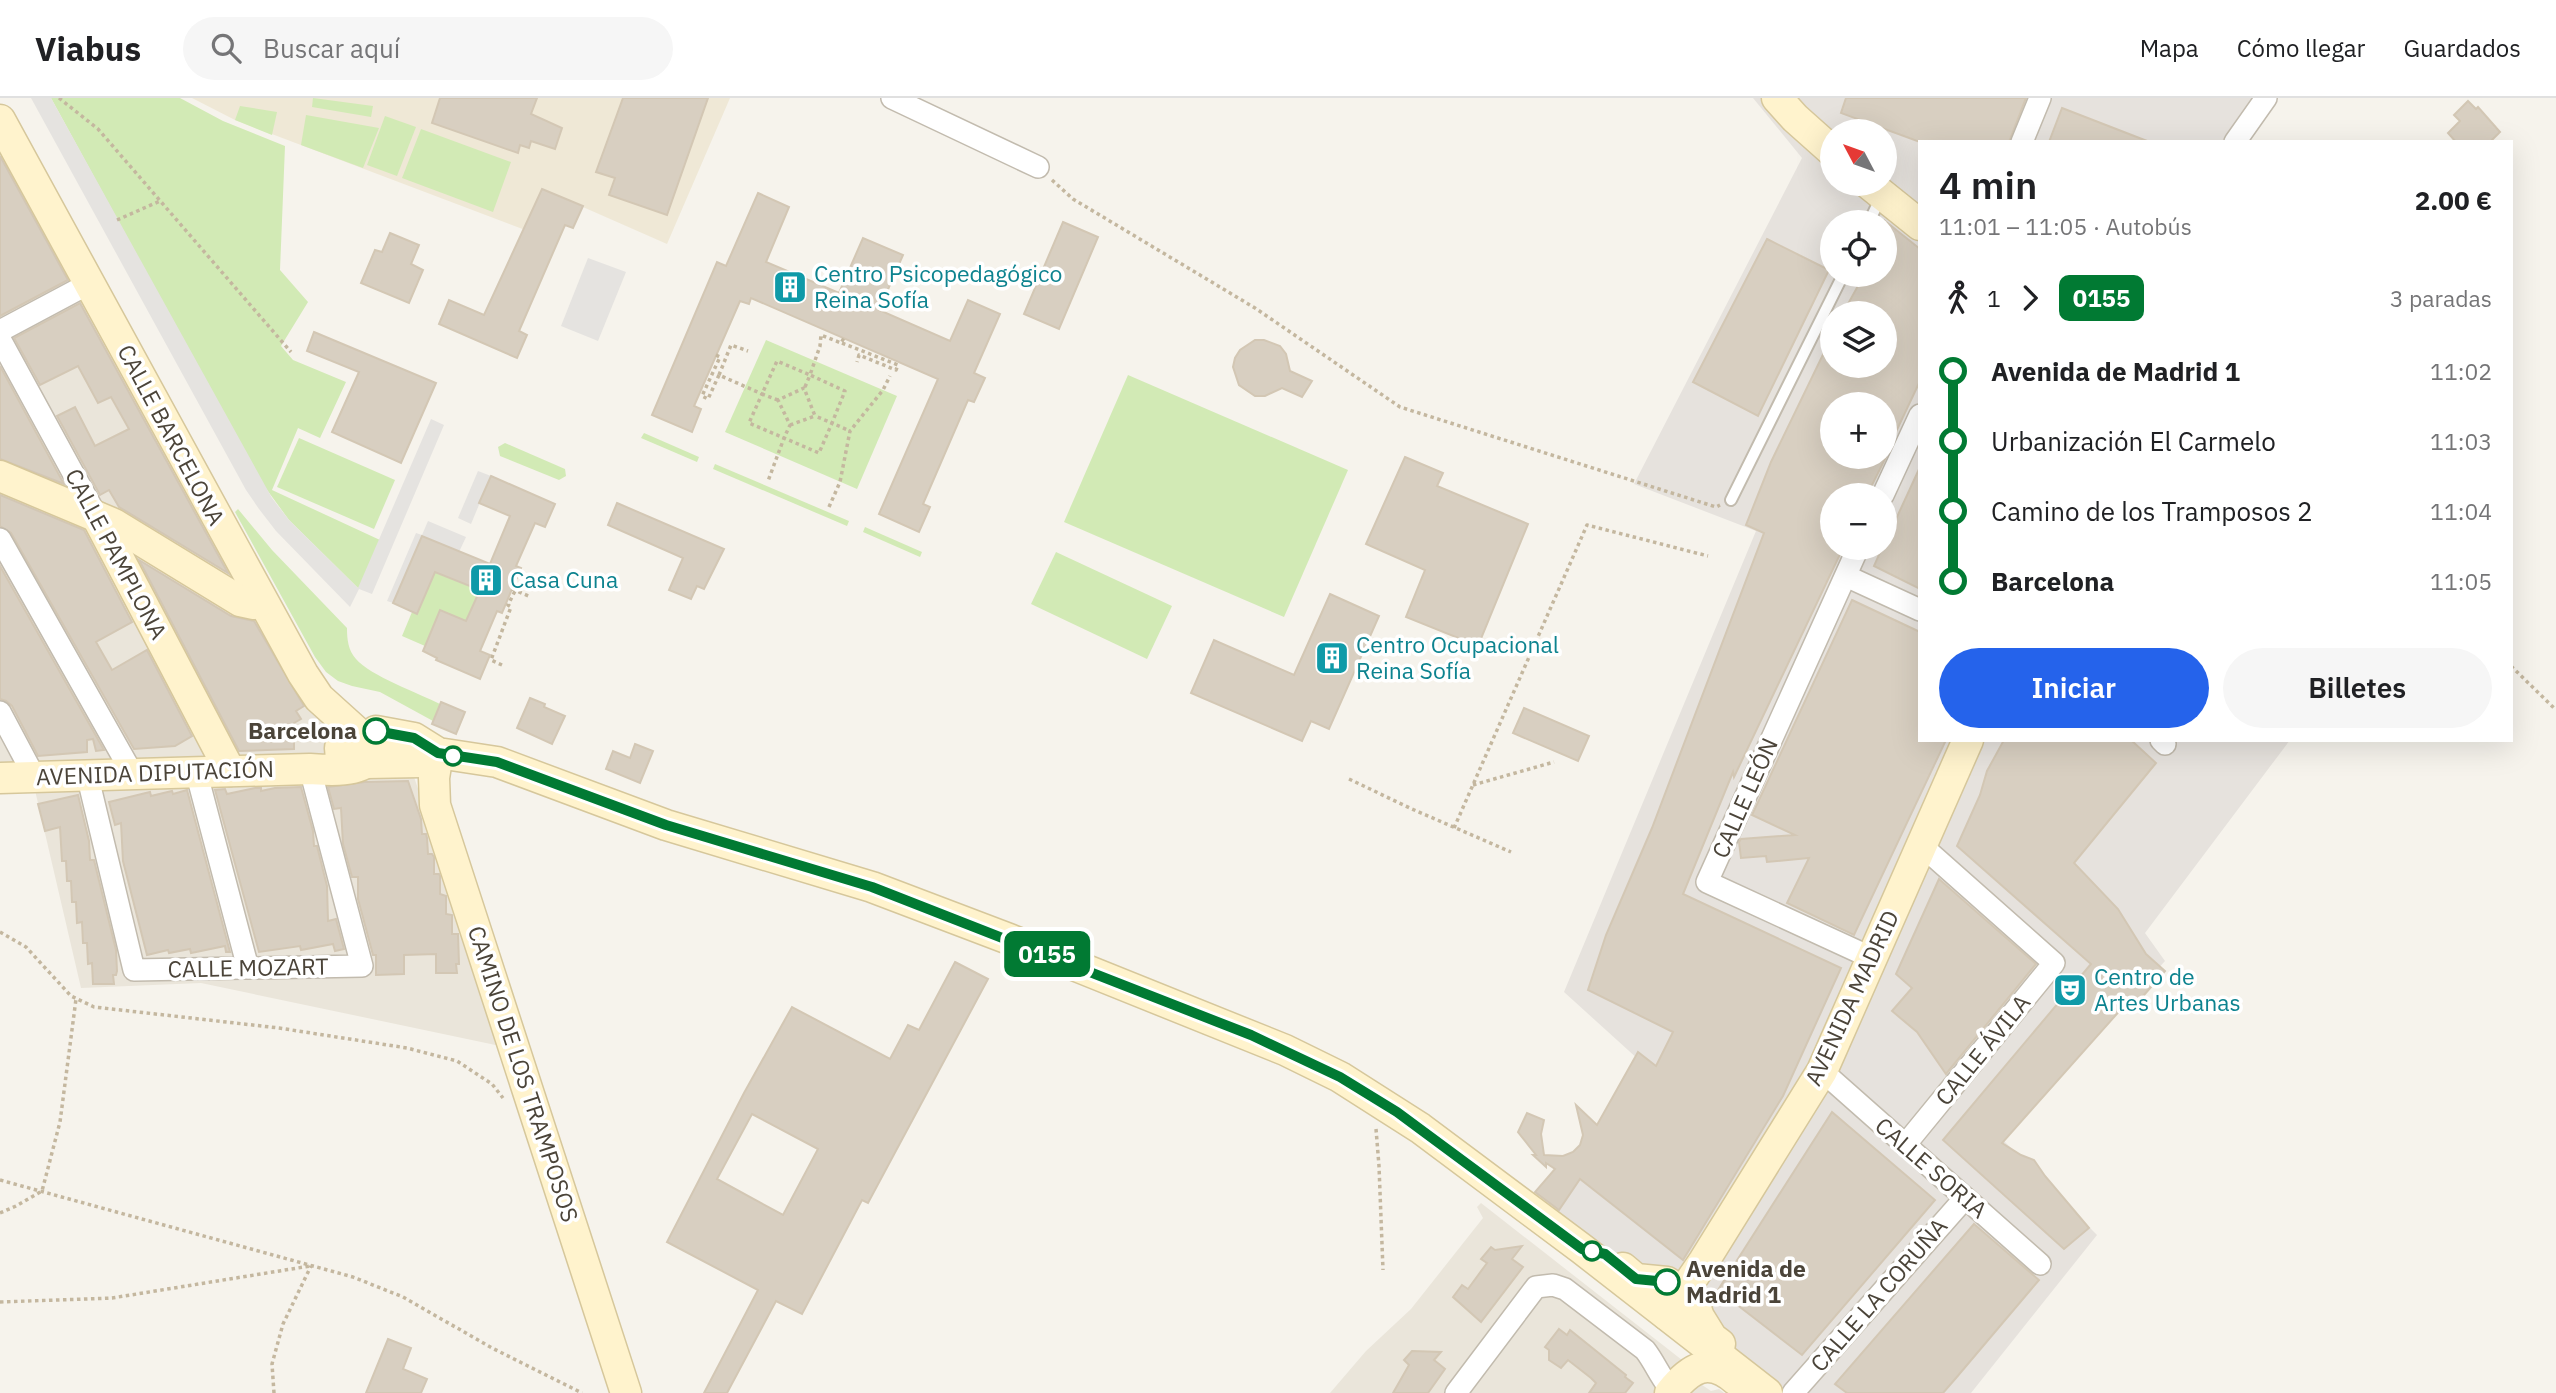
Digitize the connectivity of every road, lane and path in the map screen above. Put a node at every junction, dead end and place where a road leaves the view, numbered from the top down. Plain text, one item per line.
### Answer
1 (59, 98) edge
2 (892, 98) edge
3 (1777, 98) edge
4 (1809, 98) edge
5 (2040, 98) edge
6 (2266, 98) edge
7 (0, 120) edge
8 (1820, 128) edge
9 (1820, 140) edge
10 (2023, 140) edge
11 (2236, 140) edge
12 (1038, 167) joint
13 (1883, 196) edge
14 (160, 201) junction
15 (117, 220) dead end
16 (1918, 223) edge
17 (90, 283) junction
18 (1837, 287) edge
19 (0, 331) edge
20 (0, 339) edge
21 (748, 351) dead end
22 (291, 352) dead end
23 (720, 357) junction
24 (857, 362) dead end
25 (719, 375) junction
26 (810, 376) junction
27 (890, 376) dead end
28 (804, 388) junction
29 (762, 394) junction
30 (778, 400) junction
31 (815, 415) junction
32 (1918, 419) edge
33 (832, 424) junction
34 (790, 425) junction
35 (850, 431) junction
36 (784, 438) junction
37 (0, 476) edge
38 (768, 481) dead end
39 (1889, 483) edge
40 (1731, 500) joint
41 (829, 507) dead end
42 (97, 517) junction
43 (0, 539) edge
44 (1708, 556) dead end
45 (1853, 560) edge
46 (1846, 576) junction
47 (531, 597) dead end
48 (261, 601) junction
49 (1918, 609) edge
50 (502, 665) dead end
51 (2513, 668) edge
52 (2556, 710) edge
53 (0, 712) edge
54 (1967, 742) edge
55 (357, 751) junction
56 (438, 753) junction
57 (1554, 762) dead end
58 (310, 769) junction
59 (196, 771) junction
60 (230, 771) junction
61 (132, 773) junction
62 (87, 774) junction
63 (34, 776) junction
64 (0, 778) edge
65 (1349, 779) dead end
66 (1473, 785) junction
67 (1454, 828) junction
68 (1922, 845) junction
69 (1511, 852) dead end
70 (0, 932) edge
71 (1872, 958) junction
72 (248, 968) junction
73 (76, 998) junction
74 (1822, 1072) junction
75 (507, 1103) dead end
76 (1375, 1127) dead end
77 (1905, 1145) junction
78 (0, 1180) edge
79 (42, 1191) junction
80 (1965, 1198) junction
81 (0, 1213) edge
82 (1584, 1260) junction
83 (2040, 1264) dead end
84 (311, 1266) junction
85 (1383, 1270) dead end
86 (0, 1302) edge
87 (1675, 1304) junction
88 (1698, 1362) edge
89 (1672, 1392) edge
90 (274, 1393) edge
91 (582, 1393) edge
92 (626, 1393) edge
93 (1456, 1393) edge
94 (1740, 1393) edge
95 (1752, 1393) edge
96 (1767, 1393) edge
97 (1777, 1393) edge
98 (1793, 1393) edge

1 - 14 path
2 - 12 street
3 - 9 street
4 - 8 street
5 - 10 street
6 - 11 street
7 - 17 street, CALLE BARCELONA
12 - 40 path
13 - 16 street
14 - 15 path
14 - 22 path
17 - 19 street
17 - 48 street, CALLE BARCELONA
18 - 40 lane
20 - 42 street, CALLE PAMPLONA
21 - 23 path
23 - 25 path
23 - 25 path
24 - 26 path
25 - 29 path
26 - 28 path
26 - 29 path
26 - 33 path
27 - 35 path
28 - 30 path
28 - 31 path
29 - 30 path
29 - 36 path
30 - 34 path
31 - 33 path
31 - 34 path
32 - 39 street
33 - 35 path
33 - 36 path
34 - 36 path
35 - 41 path
36 - 38 path
37 - 42 street
42 - 48 street
42 - 60 street, CALLE PAMPLONA
43 - 61 street
44 - 66 path
45 - 46 street, CALLE LEÓN
46 - 49 street
46 - 71 street, CALLE LEÓN
47 - 50 path
48 - 55 street, CALLE BARCELONA
51 - 52 path
53 - 63 street
54 - 68 street, AVENIDA MADRID
55 - 56 street, AVENIDA DIPUTACIÓN
55 - 58 street, AVENIDA DIPUTACIÓN
56 - 82 street
56 - 92 street, CAMINO DE LOS TRAMPOSOS
57 - 66 path
58 - 60 street, AVENIDA DIPUTACIÓN
58 - 72 street, CALLE MOZART
59 - 60 street, AVENIDA DIPUTACIÓN
59 - 61 street, AVENIDA DIPUTACIÓN
59 - 72 street
61 - 62 street, AVENIDA DIPUTACIÓN
62 - 63 street, AVENIDA DIPUTACIÓN
62 - 72 street, CALLE MOZART
63 - 64 street, AVENIDA DIPUTACIÓN
65 - 67 path
66 - 67 path
67 - 69 path
68 - 71 street, AVENIDA MADRID
68 - 77 street, CALLE ÁVILA
70 - 73 path
71 - 74 street, AVENIDA MADRID
73 - 75 path
73 - 79 path
74 - 77 street, CALLE SORIA
74 - 87 street, AVENIDA MADRID
76 - 85 path
77 - 80 street, CALLE SORIA
78 - 79 path
79 - 81 path
79 - 84 path
80 - 83 street, CALLE SORIA
80 - 98 street, CALLE LA CORUÑA
82 - 87 street
82 - 88 street
84 - 86 path
84 - 90 path
84 - 91 path
87 - 88 street
87 - 97 street
88 - 89 street
88 - 94 street
88 - 95 street
88 - 96 street
89 - 93 street

